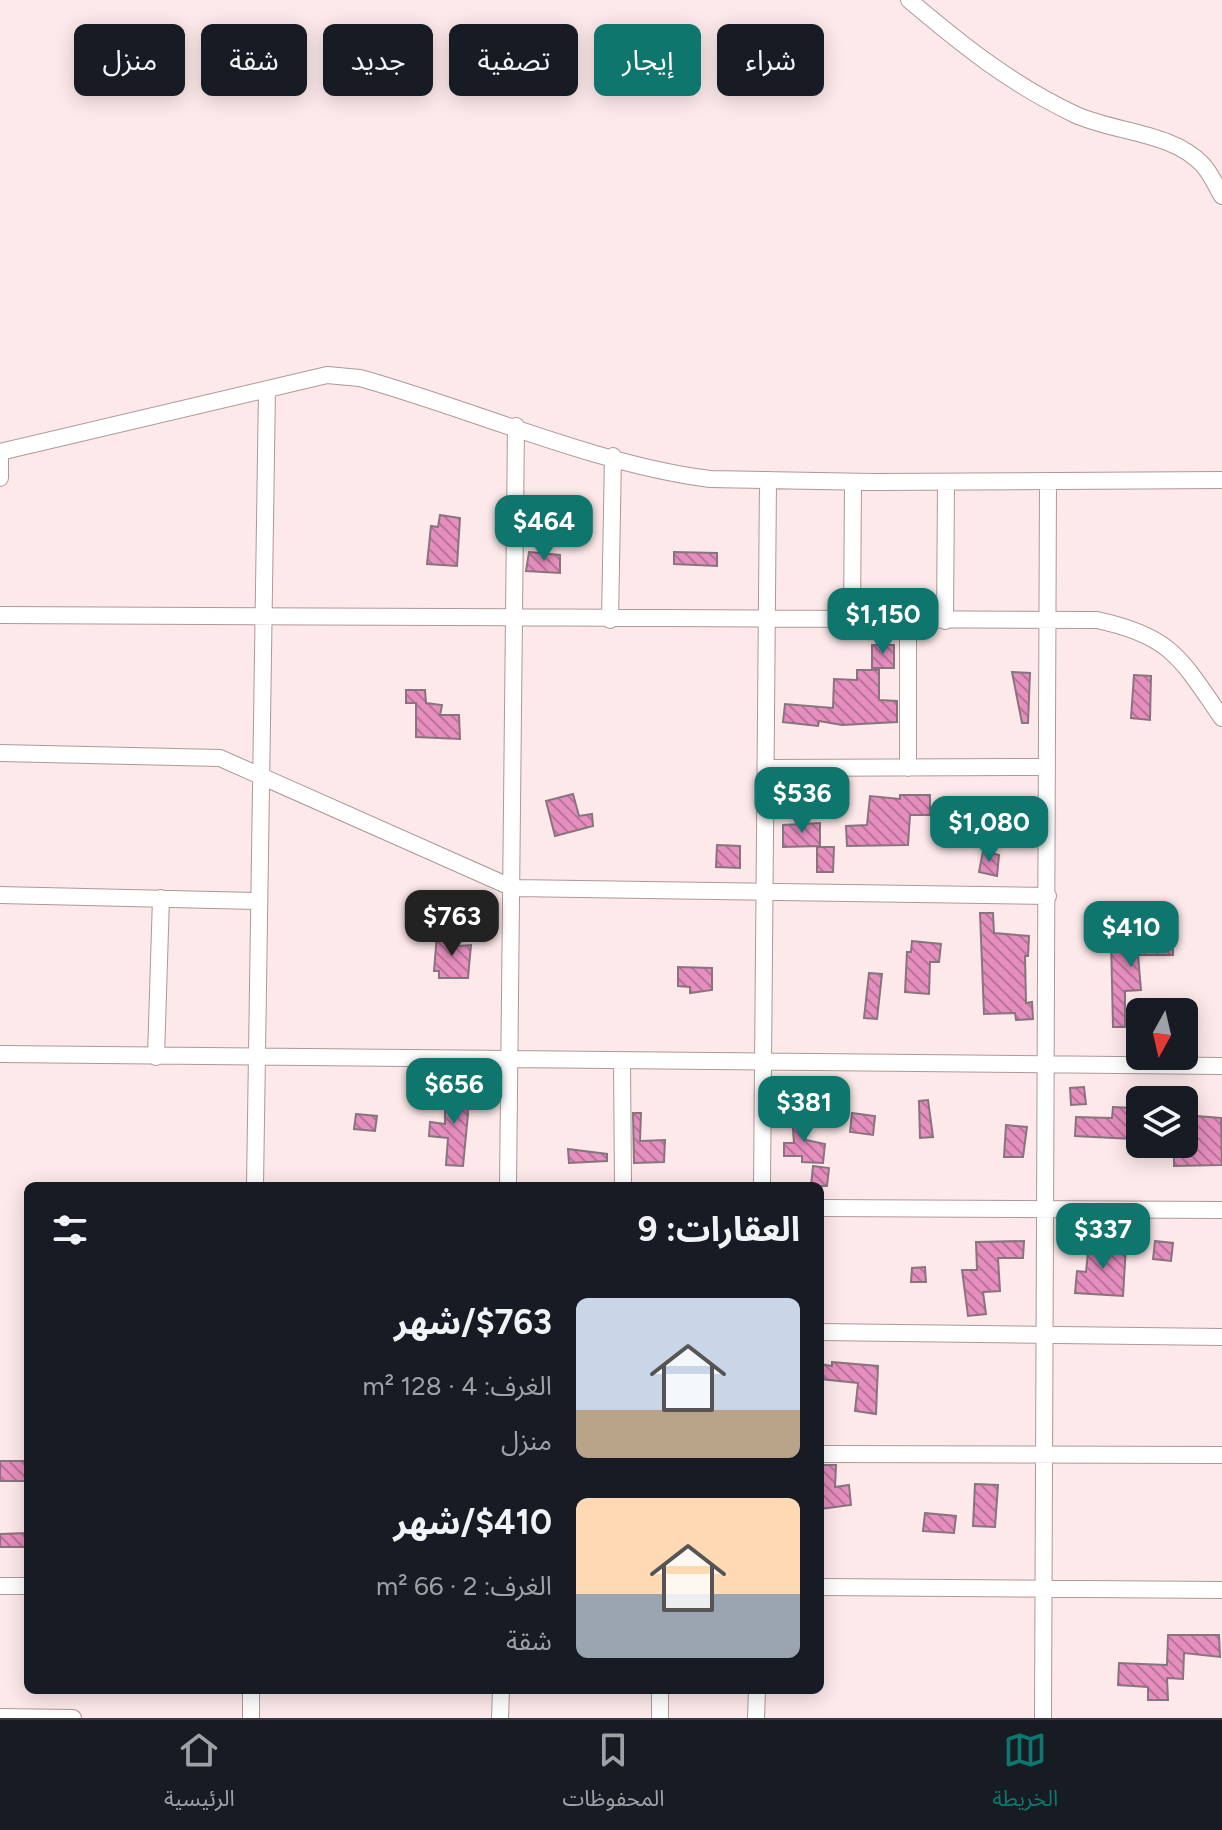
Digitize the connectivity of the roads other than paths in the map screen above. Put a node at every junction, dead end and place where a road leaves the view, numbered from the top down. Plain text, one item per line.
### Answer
1 (909, 0) edge
2 (1222, 196) edge
3 (267, 389) junction
4 (516, 426) junction
5 (0, 452) edge
6 (613, 456) junction
7 (0, 478) edge
8 (768, 480) junction
9 (1222, 480) edge
10 (1048, 481) junction
11 (853, 482) junction
12 (946, 482) junction
13 (0, 615) edge
14 (264, 617) junction
15 (513, 618) junction
16 (610, 620) junction
17 (767, 621) junction
18 (852, 621) junction
19 (945, 621) junction
20 (908, 622) junction
21 (1048, 622) junction
22 (1222, 718) edge
23 (0, 753) edge
24 (1047, 767) junction
25 (766, 768) junction
26 (908, 768) junction
27 (261, 778) junction
28 (513, 888) junction
29 (0, 895) edge
30 (765, 895) junction
31 (1048, 896) junction
32 (161, 898) junction
33 (259, 901) junction
34 (0, 1054) edge
35 (156, 1057) junction
36 (255, 1059) junction
37 (509, 1060) junction
38 (622, 1062) junction
39 (764, 1062) junction
40 (1044, 1064) junction
41 (1222, 1066) edge
42 (255, 1182) edge
43 (508, 1182) edge
44 (623, 1182) edge
45 (762, 1182) edge
46 (824, 1208) edge
47 (1045, 1209) junction
48 (1222, 1210) edge
49 (824, 1332) edge
50 (1044, 1336) junction
51 (1222, 1337) edge
52 (1044, 1453) junction
53 (824, 1454) edge
54 (1222, 1455) edge
55 (0, 1586) edge
56 (24, 1586) edge
57 (824, 1587) edge
58 (1042, 1587) junction
59 (1222, 1590) edge
60 (251, 1694) edge
61 (501, 1694) edge
62 (660, 1694) edge
63 (757, 1694) edge
64 (0, 1717) edge
65 (73, 1718) edge
66 (251, 1718) edge
67 (500, 1718) edge
68 (660, 1718) edge
69 (756, 1718) edge
70 (1043, 1718) edge

1 - 2 street
3 - 4 street
3 - 5 street
3 - 14 street
4 - 6 street
4 - 15 street
5 - 7 street
6 - 8 street
6 - 16 street
8 - 11 street
8 - 17 street
9 - 10 street
10 - 12 street
10 - 21 street
11 - 12 street
11 - 18 street
12 - 19 street
13 - 14 street
14 - 15 street
14 - 27 street
15 - 16 street
15 - 28 street
16 - 17 street
17 - 18 street
17 - 25 street
18 - 20 street
19 - 20 street
19 - 21 street
20 - 26 street
21 - 22 street
21 - 24 street
23 - 27 street
24 - 26 street
24 - 31 street
25 - 26 street
25 - 30 street
27 - 28 street
27 - 33 street
28 - 30 street
28 - 37 street
29 - 32 street
30 - 31 street
30 - 39 street
31 - 40 street
32 - 33 street
32 - 35 street
33 - 36 street
34 - 35 street
35 - 36 street
36 - 37 street
36 - 42 street
37 - 38 street
37 - 43 street
38 - 39 street
38 - 44 street
39 - 40 street
39 - 45 street
40 - 41 street
40 - 47 street
46 - 47 street
47 - 48 street
47 - 50 street
49 - 50 street
50 - 51 street
50 - 52 street
52 - 53 street
52 - 54 street
52 - 58 street
55 - 56 street
57 - 58 street
58 - 59 street
58 - 70 street
60 - 66 street
61 - 67 street
62 - 68 street
63 - 69 street
64 - 65 street

